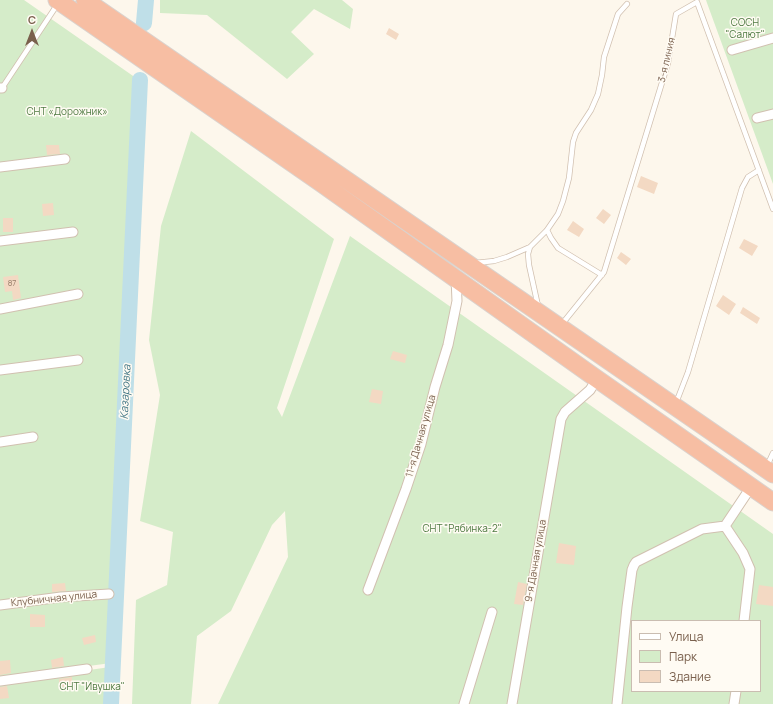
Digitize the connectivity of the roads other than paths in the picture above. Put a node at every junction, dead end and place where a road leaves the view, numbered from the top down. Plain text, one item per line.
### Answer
1 (85, 0) edge
2 (58, 1) edge
3 (627, 4) dead end
4 (773, 38) edge
5 (732, 50) dead end
6 (1, 88) edge
7 (773, 114) edge
8 (757, 118) dead end
9 (64, 159) dead end
10 (0, 167) edge
11 (759, 170) junction
12 (773, 209) edge
13 (547, 230) junction
14 (73, 232) dead end
15 (0, 241) edge
16 (530, 247) junction
17 (467, 264) junction
18 (602, 275) junction
19 (456, 278) junction
20 (78, 294) dead end
21 (0, 309) edge
22 (539, 313) junction
23 (560, 327) junction
24 (78, 360) dead end
25 (0, 370) edge
26 (597, 379) junction
27 (675, 406) junction
28 (33, 437) dead end
29 (0, 442) edge
30 (773, 453) edge
31 (748, 457) junction
32 (769, 472) edge
33 (735, 476) junction
34 (751, 487) junction
35 (773, 502) edge
36 (724, 526) junction
37 (368, 590) dead end
38 (109, 594) dead end
39 (0, 605) edge
40 (492, 612) dead end
41 (744, 620) edge
42 (87, 669) dead end
43 (0, 681) edge
44 (736, 692) edge
45 (464, 704) edge
46 (512, 704) edge
47 (617, 704) edge
48 (734, 704) edge

1 - 17 highway
2 - 6 lane
2 - 19 highway
3 - 13 lane
4 - 5 street
7 - 8 street
9 - 10 street
11 - 12 lane, 3-я линия
11 - 18 lane, 3-я линия
11 - 27 lane
13 - 16 lane
13 - 18 lane
14 - 15 street
16 - 17 lane
16 - 22 lane
17 - 22 highway
18 - 23 lane, 3-я линия
19 - 26 highway
19 - 37 street, 11-я Дачная улица
20 - 21 street
22 - 23 highway
23 - 27 highway
24 - 25 street
26 - 33 highway
26 - 46 street, 9-я Дачная улица
27 - 31 highway
28 - 29 street
30 - 32 lane
31 - 32 highway
31 - 33 highway
33 - 34 highway
34 - 35 highway
34 - 36 street
36 - 41 street
36 - 47 street
38 - 39 street, Клубничная улица
40 - 45 street
42 - 43 street
44 - 48 street

